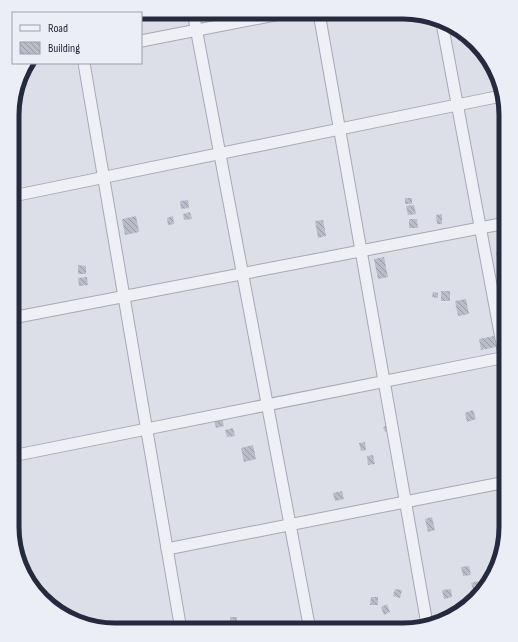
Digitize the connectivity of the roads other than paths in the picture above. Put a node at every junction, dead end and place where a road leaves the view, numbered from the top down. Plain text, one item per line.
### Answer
1 (194, 19) edge
2 (250, 19) edge
3 (319, 19) edge
4 (443, 28) edge
5 (196, 30) junction
6 (142, 41) edge
7 (84, 64) edge
8 (497, 97) edge
9 (458, 105) junction
10 (339, 129) junction
11 (220, 154) junction
12 (104, 177) junction
13 (19, 195) edge
14 (499, 224) edge
15 (480, 228) junction
16 (361, 251) junction
17 (242, 274) junction
18 (124, 296) junction
19 (19, 317) edge
20 (499, 328) edge
21 (499, 361) edge
22 (384, 381) junction
23 (267, 405) junction
24 (146, 429) junction
25 (19, 455) edge
26 (499, 483) edge
27 (406, 502) junction
28 (290, 525) junction
29 (167, 549) junction
30 (427, 620) edge
31 (180, 623) edge
32 (309, 623) edge

1 - 5 street
2 - 5 street
3 - 10 street
4 - 9 street
5 - 6 street
5 - 11 street
7 - 12 street
8 - 9 street
9 - 10 street
9 - 15 street
10 - 11 street
10 - 16 street
11 - 12 street
11 - 17 street
12 - 13 street
12 - 18 street
14 - 15 street
15 - 16 street
15 - 20 street
16 - 17 street
16 - 22 street
17 - 18 street
17 - 23 street
18 - 19 street
18 - 24 street
21 - 22 street
22 - 23 street
22 - 27 street
23 - 24 street
23 - 28 street
24 - 25 street
24 - 29 street
26 - 27 street
27 - 28 street
27 - 30 street
28 - 29 street
28 - 32 street
29 - 31 street

